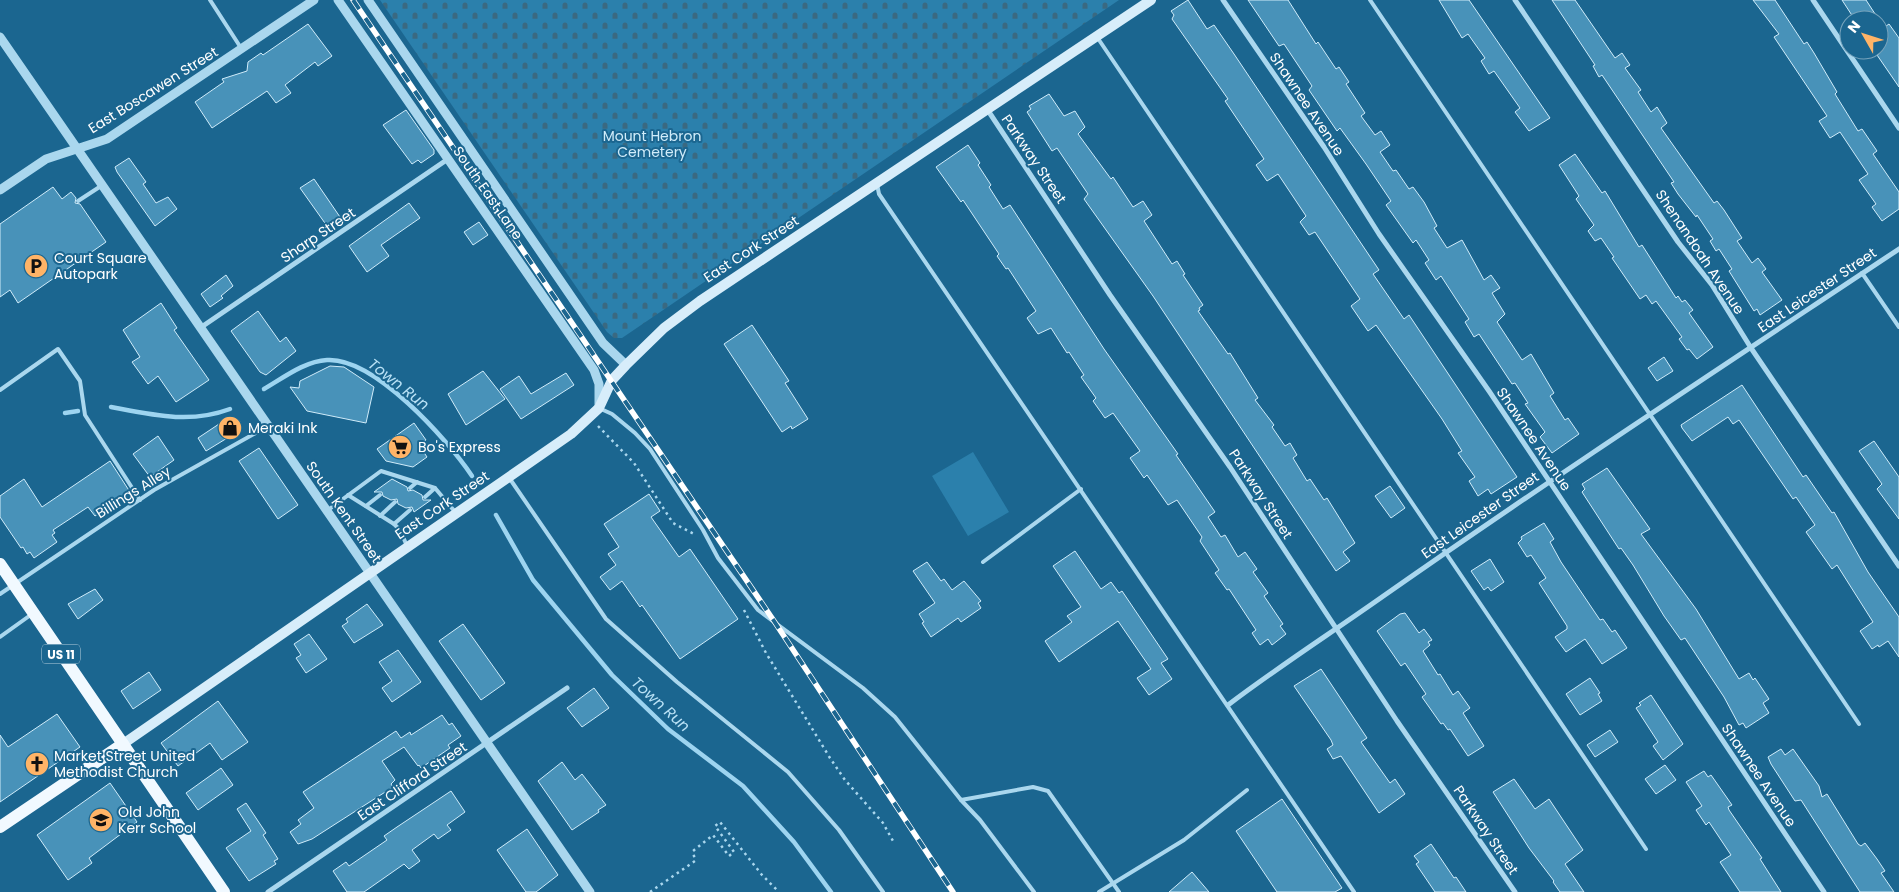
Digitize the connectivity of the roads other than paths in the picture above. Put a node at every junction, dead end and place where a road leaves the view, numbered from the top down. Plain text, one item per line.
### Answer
1 (210, 0) edge
2 (314, 0) edge
3 (338, 0) edge
4 (368, 0) edge
5 (1151, 0) edge
6 (1223, 0) edge
7 (1370, 0) edge
8 (1515, 0) edge
9 (1813, 0) edge
10 (0, 36) edge
11 (1097, 37) junction
12 (242, 50) junction
13 (987, 109) junction
14 (1899, 128) edge
15 (76, 148) junction
16 (448, 159) junction
17 (877, 184) junction
18 (102, 185) junction
19 (0, 190) edge
20 (78, 201) dead end
21 (1899, 249) edge
22 (1862, 273) junction
23 (200, 328) junction
24 (1899, 328) edge
25 (1751, 348) junction
26 (626, 365) junction
27 (0, 390) edge
28 (599, 408) junction
29 (1650, 414) junction
30 (268, 426) junction
31 (402, 477) junction
32 (509, 477) junction
33 (397, 481) dead end
34 (1548, 481) junction
35 (417, 482) junction
36 (410, 488) dead end
37 (435, 488) junction
38 (1081, 490) junction
39 (348, 495) junction
40 (380, 495) dead end
41 (425, 497) dead end
42 (140, 500) junction
43 (395, 502) dead end
44 (366, 506) junction
45 (410, 510) dead end
46 (326, 511) junction
47 (456, 513) junction
48 (380, 516) junction
49 (394, 524) junction
50 (407, 546) junction
51 (1446, 552) junction
52 (983, 562) dead end
53 (0, 564) edge
54 (1899, 566) edge
55 (368, 572) junction
56 (14, 584) junction
57 (0, 594) edge
58 (34, 613) junction
59 (1336, 630) junction
60 (0, 637) edge
61 (567, 688) dead end
62 (1228, 705) junction
63 (1859, 724) dead end
64 (123, 744) junction
65 (486, 744) junction
66 (1247, 790) dead end
67 (961, 800) junction
68 (0, 827) edge
69 (1646, 849) dead end
70 (1113, 884) junction
71 (224, 892) edge
72 (268, 892) edge
73 (590, 892) edge
74 (883, 892) edge
75 (1034, 892) edge
76 (1100, 892) edge
77 (1119, 892) edge
78 (1354, 892) edge
79 (1515, 892) edge
80 (1824, 892) edge

1 - 12 lane
2 - 12 street, East Boscawen Street
3 - 16 street, South East Lane
4 - 26 street, South East Lane
5 - 11 main road, East Cork Street
6 - 34 street, Shawnee Avenue
7 - 29 lane
8 - 25 street, Shenandoah Avenue
9 - 14 street
10 - 15 street, South Kent Street
11 - 13 main road, East Cork Street
11 - 51 lane
12 - 15 street, East Boscawen Street
13 - 17 main road, East Cork Street
13 - 59 street, Parkway Street
15 - 18 street, South Kent Street
15 - 19 street, East Boscawen Street
16 - 23 street, Sharp Street
16 - 28 street, South East Lane
17 - 26 main road, East Cork Street
17 - 38 lane
18 - 20 lane
18 - 23 street, South Kent Street
21 - 22 street, East Leicester Street
22 - 24 lane
22 - 25 street, East Leicester Street
23 - 30 street, South Kent Street
25 - 29 street, East Leicester Street
25 - 54 street, Shenandoah Avenue
26 - 28 main road, East Cork Street
27 - 42 lane
28 - 32 main road, East Cork Street
28 - 67 lane
29 - 34 street, East Leicester Street
29 - 63 lane
30 - 42 lane, Billings Alley
30 - 46 street, South Kent Street
31 - 33 lane
31 - 35 lane
31 - 39 lane
32 - 47 main road, East Cork Street
32 - 74 lane
34 - 51 street, East Leicester Street
34 - 80 street, Shawnee Avenue
35 - 36 lane
35 - 37 lane
37 - 41 lane
37 - 47 lane
38 - 52 lane
38 - 62 lane
39 - 44 lane
39 - 46 lane
40 - 44 lane
42 - 56 lane, Billings Alley
43 - 48 lane
44 - 48 lane
45 - 49 lane
46 - 55 street, South Kent Street
47 - 50 main road, East Cork Street
48 - 49 lane
49 - 50 lane
50 - 55 main road, East Cork Street
51 - 59 street, East Leicester Street
51 - 69 lane
53 - 56 main road, US 11
55 - 64 main road, East Cork Street
55 - 65 street, South Kent Street
56 - 57 lane, Billings Alley
56 - 58 main road, US 11
58 - 60 lane
58 - 64 main road, US 11
59 - 62 street, East Leicester Street
59 - 79 street, Parkway Street
61 - 65 street, East Clifford Street
62 - 78 lane
64 - 68 main road, East Cork Street
64 - 71 main road, US 11
65 - 72 street, East Clifford Street
65 - 73 street, South Kent Street
66 - 70 lane
67 - 70 lane
67 - 75 lane
70 - 76 lane
70 - 77 lane

